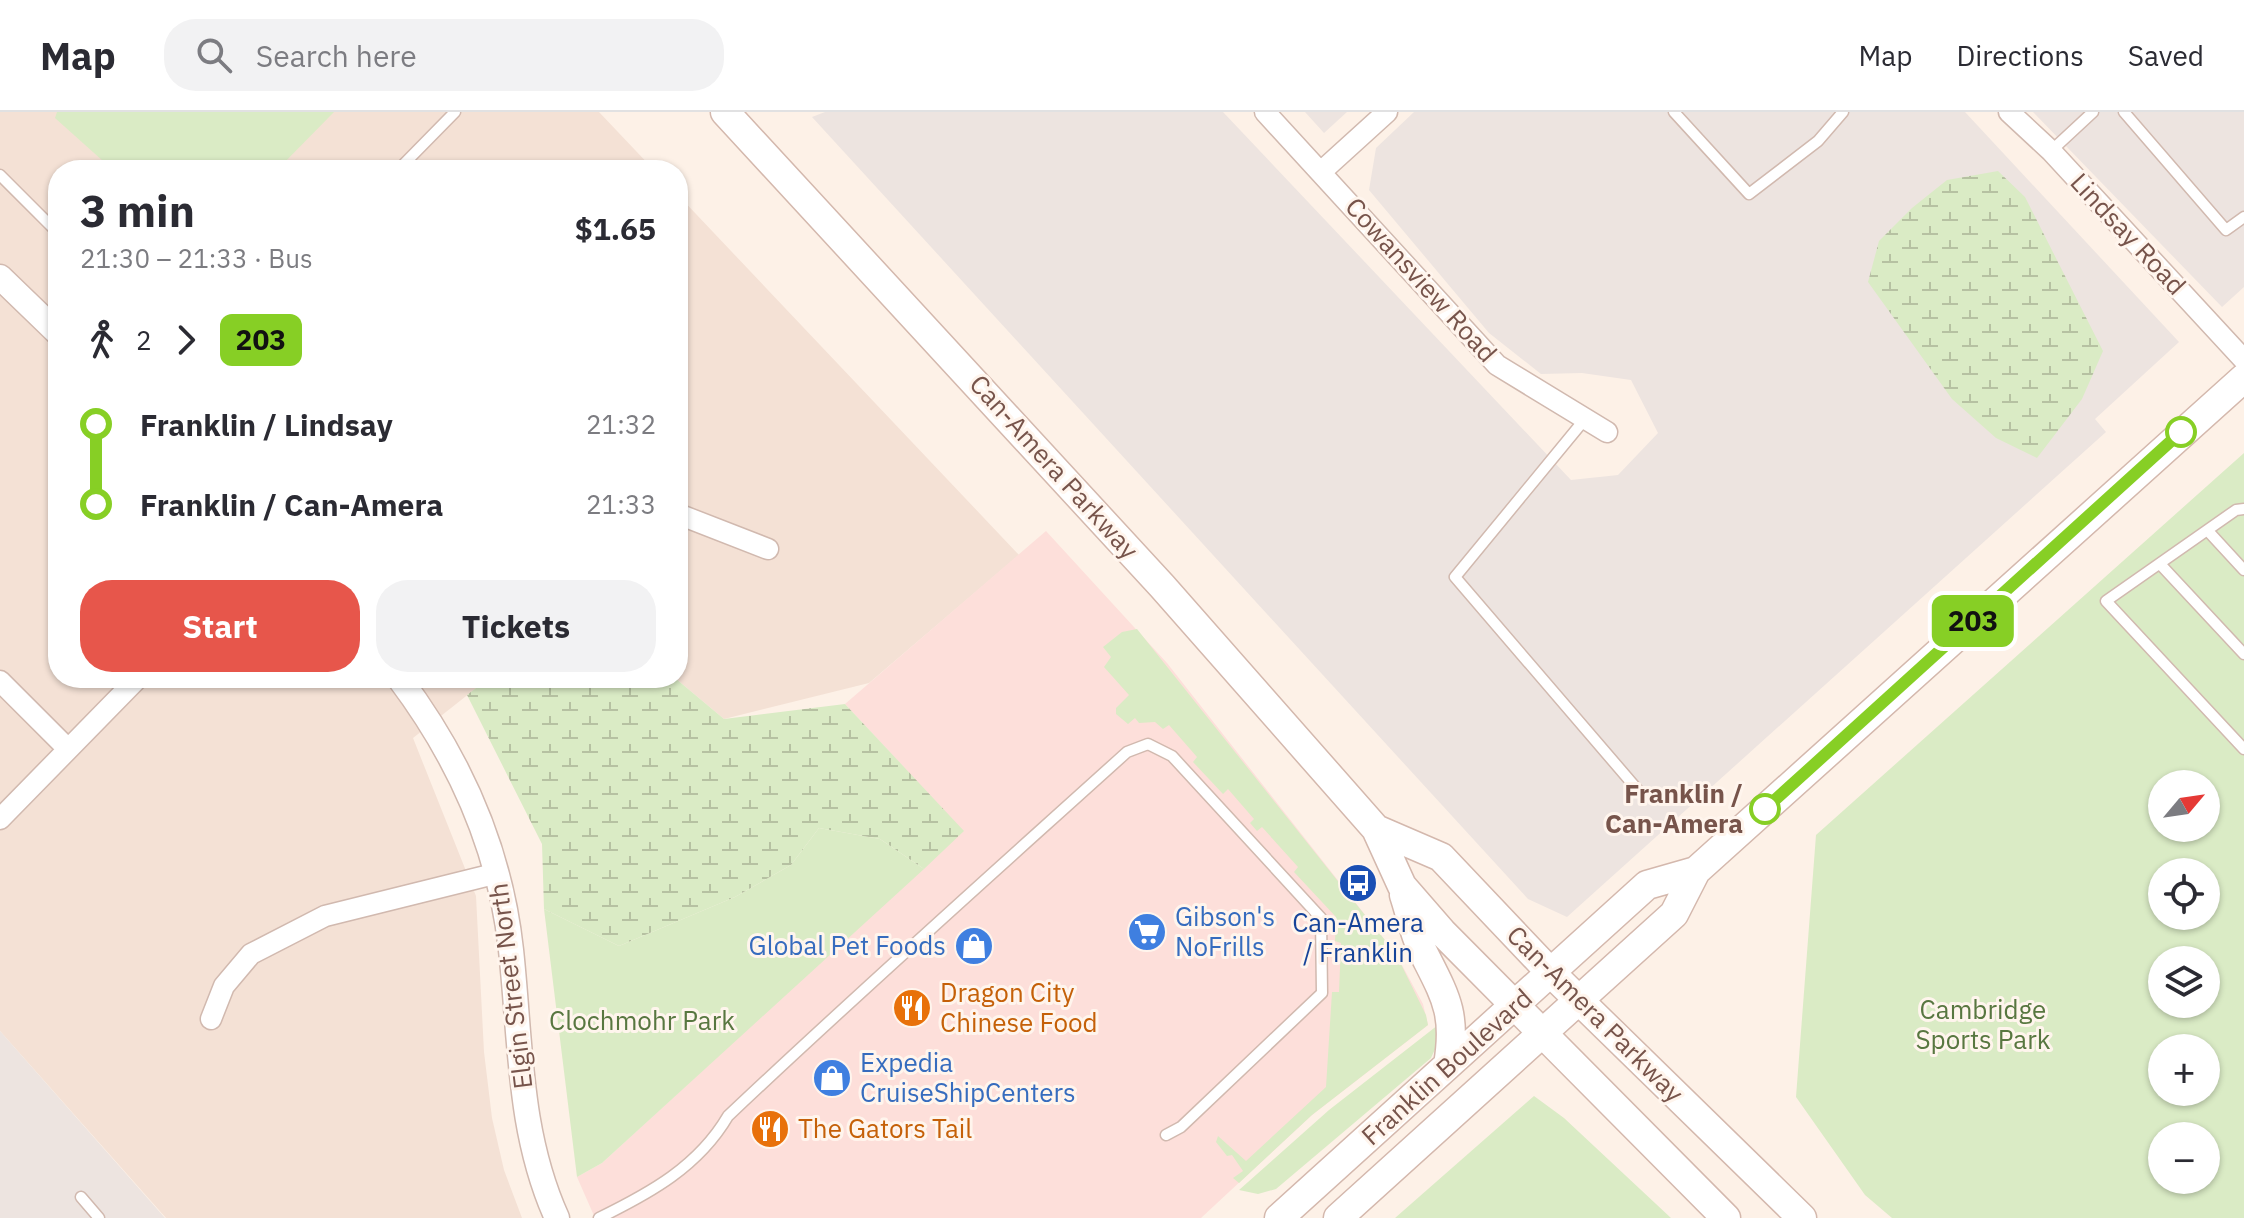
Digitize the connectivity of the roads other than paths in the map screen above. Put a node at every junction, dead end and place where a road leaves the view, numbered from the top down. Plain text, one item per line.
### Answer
1 (455, 112) edge
2 (725, 112) edge
3 (1265, 112) edge
4 (1387, 112) edge
5 (1674, 112) edge
6 (1843, 112) edge
7 (2009, 112) edge
8 (2093, 112) edge
9 (2124, 112) edge
10 (2051, 151) junction
11 (408, 160) edge
12 (1322, 171) junction
13 (0, 175) edge
14 (2244, 217) edge
15 (48, 223) edge
16 (0, 277) edge
17 (48, 323) edge
18 (2244, 360) edge
19 (2244, 378) edge
20 (1585, 419) junction
21 (1607, 432) dead end
22 (2244, 509) edge
23 (688, 518) edge
24 (2208, 531) junction
25 (768, 549) dead end
26 (2160, 564) junction
27 (2244, 570) edge
28 (2244, 654) edge
29 (0, 681) edge
30 (128, 688) edge
31 (406, 688) edge
32 (68, 749) junction
33 (2244, 749) edge
34 (1637, 789) dead end
35 (0, 819) edge
36 (1376, 829) junction
37 (1696, 871) junction
38 (498, 873) junction
39 (1402, 886) junction
40 (1551, 973) junction
41 (1579, 1000) junction
42 (1515, 1005) junction
43 (211, 1019) dead end
44 (1542, 1033) junction
45 (1448, 1065) junction
46 (1166, 1135) dead end
47 (81, 1197) dead end
48 (99, 1218) edge
49 (557, 1218) edge
50 (599, 1218) edge
51 (1279, 1218) edge
52 (1338, 1218) edge
53 (1726, 1218) edge
54 (1802, 1218) edge

1 - 11 lane
2 - 36 main road, Can-Amera Parkway
3 - 12 street, Cowansview Road
4 - 12 street
5 - 6 lane
7 - 10 street, Lindsay Road
8 - 10 lane
9 - 14 lane
10 - 18 street, Lindsay Road
12 - 20 street, Cowansview Road
13 - 15 lane
16 - 17 street
19 - 37 main road, Franklin Boulevard
20 - 21 street, Cowansview Road
20 - 34 lane
22 - 24 lane
23 - 25 street
24 - 26 lane
24 - 27 lane
26 - 28 lane
26 - 33 lane
29 - 32 street
30 - 32 street
31 - 38 street, Elgin Street North
32 - 35 street
36 - 39 main road, Can-Amera Parkway
36 - 40 main road, Can-Amera Parkway
37 - 40 main road, Franklin Boulevard
37 - 41 main road, Franklin Boulevard
38 - 43 street
38 - 49 street, Elgin Street North
39 - 42 main road, Can-Amera Parkway
39 - 45 main road
40 - 41 main road, Can-Amera Parkway
40 - 42 main road, Franklin Boulevard
41 - 44 main road, Franklin Boulevard
41 - 54 main road, Can-Amera Parkway
42 - 44 main road, Can-Amera Parkway
42 - 45 main road, Franklin Boulevard
44 - 52 main road, Franklin Boulevard
44 - 53 main road, Can-Amera Parkway
45 - 51 main road, Franklin Boulevard
46 - 50 lane
47 - 48 lane

